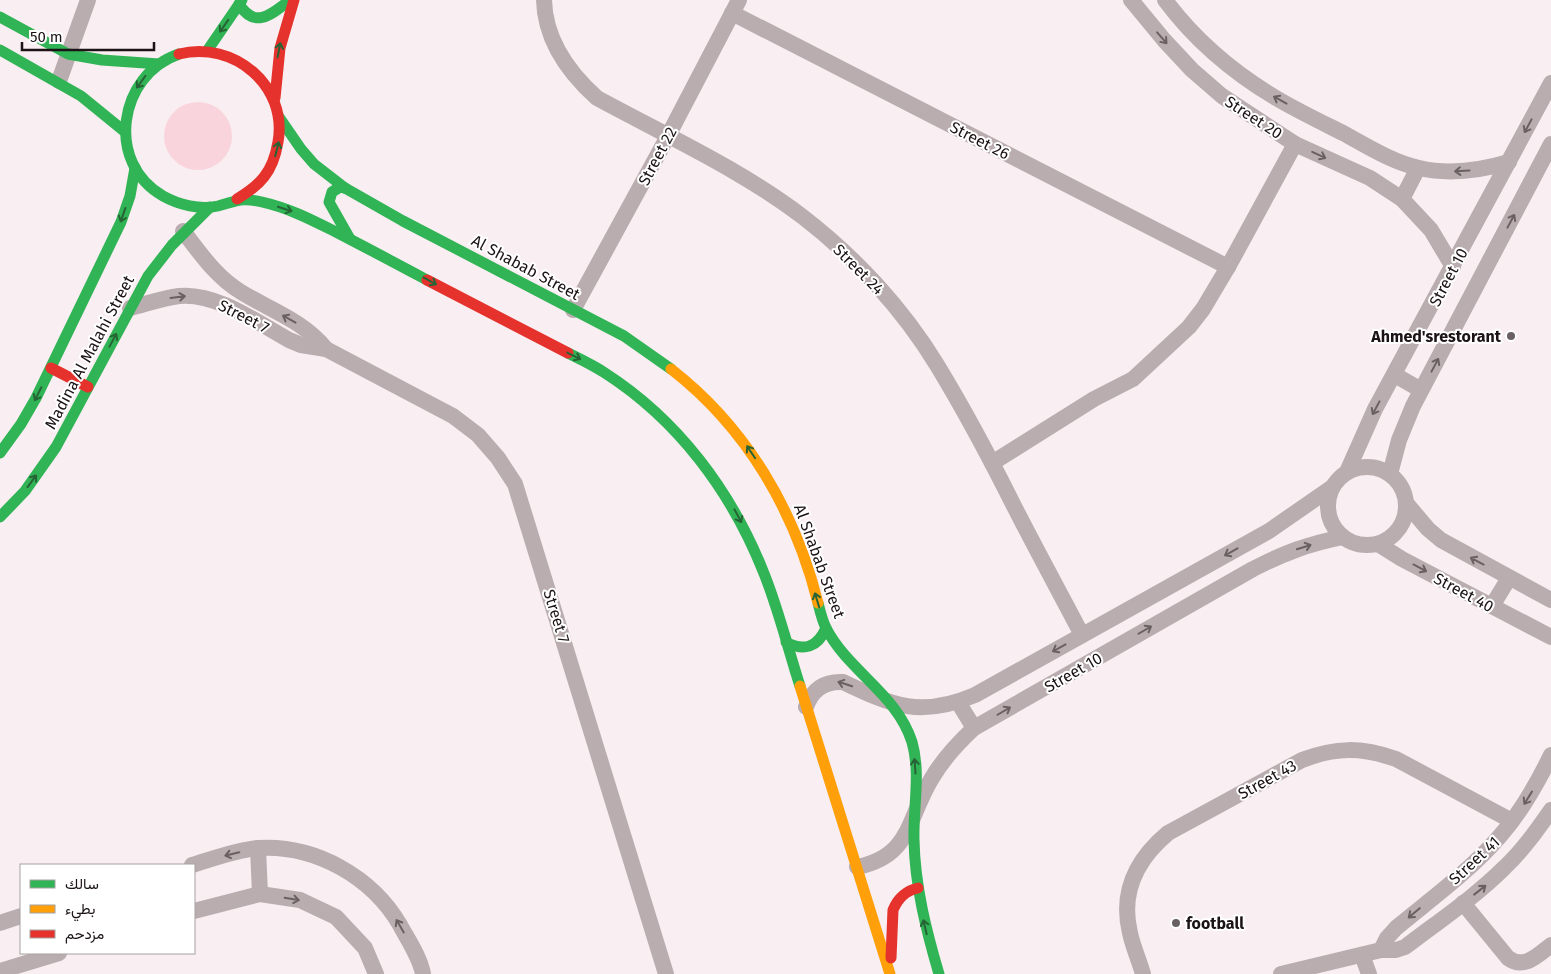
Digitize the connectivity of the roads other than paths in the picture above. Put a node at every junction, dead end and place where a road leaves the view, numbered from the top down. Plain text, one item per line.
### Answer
1 (88, 0) edge
2 (292, 0) edge
3 (544, 0) edge
4 (1131, 0) edge
5 (1165, 0) edge
6 (240, 2) edge
7 (736, 6) edge
8 (0, 17) edge
9 (0, 50) edge
10 (206, 51) junction
11 (68, 54) junction
12 (159, 64) junction
13 (58, 82) junction
14 (1551, 83) edge
15 (274, 98) junction
16 (279, 117) junction
17 (124, 131) junction
18 (668, 136) junction
19 (1294, 144) junction
20 (1551, 144) edge
21 (1509, 162) junction
22 (135, 168) junction
23 (1418, 168) junction
24 (345, 188) junction
25 (237, 199) junction
26 (1402, 200) junction
27 (210, 207) junction
28 (183, 231) junction
29 (350, 239) junction
30 (1228, 267) junction
31 (1453, 267) junction
32 (130, 308) junction
33 (573, 310) junction
34 (326, 349) junction
35 (51, 368) junction
36 (1395, 375) junction
37 (88, 387) junction
38 (1421, 390) junction
39 (0, 453) edge
40 (992, 463) junction
41 (1347, 472) junction
42 (1390, 474) junction
43 (1331, 488) junction
44 (1406, 503) junction
45 (0, 517) edge
46 (1258, 537) junction
47 (1343, 537) junction
48 (1378, 544) junction
49 (1271, 560) junction
50 (1509, 578) junction
51 (1551, 600) edge
52 (1492, 606) junction
53 (826, 628) junction
54 (1082, 635) junction
55 (1551, 638) edge
56 (786, 642) junction
57 (958, 702) junction
58 (890, 703) junction
59 (806, 707) junction
60 (974, 728) junction
61 (1551, 755) edge
62 (1551, 810) edge
63 (914, 814) junction
64 (1512, 821) junction
65 (258, 848) junction
66 (195, 864) edge
67 (857, 867) junction
68 (918, 888) junction
69 (260, 894) junction
70 (1463, 903) junction
71 (195, 912) edge
72 (20, 916) edge
73 (0, 923) edge
74 (1551, 945) edge
75 (1381, 950) junction
76 (56, 954) edge
77 (1362, 955) junction
78 (0, 971) edge
79 (418, 973) edge
80 (376, 974) edge
81 (666, 974) edge
82 (890, 974) edge
83 (939, 974) edge
84 (1143, 974) edge
85 (1282, 974) edge
86 (1369, 974) edge

1 - 11 street
2 - 6 street
15 -> 2 street
3 - 18 street, Street 24
4 -> 19 street, Street 20
23 -> 5 street, Street 20
6 -> 10 street
7 - 18 street, Street 22
7 - 30 street, Street 26
8 - 11 street
9 - 13 street
10 - 12 street
10 - 15 street
11 - 12 street
11 - 13 street
12 -> 17 street
13 - 17 street
14 -> 21 street, Street 10
15 - 16 street
16 - 24 street, Al Shabab Street
25 -> 16 street
17 - 22 street
18 - 33 street, Street 22
18 - 40 street, Street 24
19 -> 26 street, Street 20
19 - 30 street
38 -> 20 street, Street 10
21 -> 23 street, Street 20
21 - 31 street, Street 10
22 - 27 street
22 -> 35 street, Madina Al Malahi Street
23 - 26 street
24 - 29 street
24 - 33 street, Al Shabab Street
25 - 27 street
25 -> 29 street
26 - 31 street, Street 20
27 - 28 street, Madina Al Malahi Street
28 - 32 street, Madina Al Malahi Street
34 -> 28 street, Street 7
29 -> 56 street
30 - 40 street
31 - 36 street, Street 10
32 -> 34 street, Street 7
37 -> 32 street, Madina Al Malahi Street
53 -> 33 street, Al Shabab Street
34 - 81 street, Street 7
35 - 37 street
35 -> 39 street, Madina Al Malahi Street
36 - 38 street
36 -> 41 street, Street 10
45 -> 37 street, Madina Al Malahi Street
38 - 42 street, Street 10
40 - 54 street, Street 24
41 - 42 street
41 - 43 street
42 - 44 street
43 - 46 street, Street 10
43 - 47 street
44 - 48 street
50 -> 44 street, Street 40
46 - 49 street
46 -> 54 street, Street 10
47 - 48 street
49 -> 47 street, Street 10
48 -> 52 street, Street 40
60 -> 49 street, Street 10
50 - 51 street, Street 40
50 - 52 street
52 - 55 street, Street 40
53 - 56 street
53 - 58 street, Al Shabab Street
54 -> 57 street, Street 10
56 - 59 street
57 - 58 street, Street 10
57 - 60 street
58 -> 59 street, Street 10
63 -> 58 street, Al Shabab Street
59 - 67 street
60 - 63 street, Street 10
61 -> 64 street, Street 41
70 -> 62 street, Street 41
63 - 67 street, Street 10
63 - 68 street, Al Shabab Street
64 -> 75 street, Street 41
64 - 84 street, Street 43
65 -> 66 street
65 - 69 street
79 -> 65 street
67 - 82 street
68 - 82 street
83 -> 68 street, Al Shabab Street
69 - 71 street
69 -> 80 street
70 - 74 street
70 - 75 street, Street 41
72 - 73 street
75 - 77 street, Street 41
76 - 78 street
77 - 85 street, Street 41
77 - 86 street

